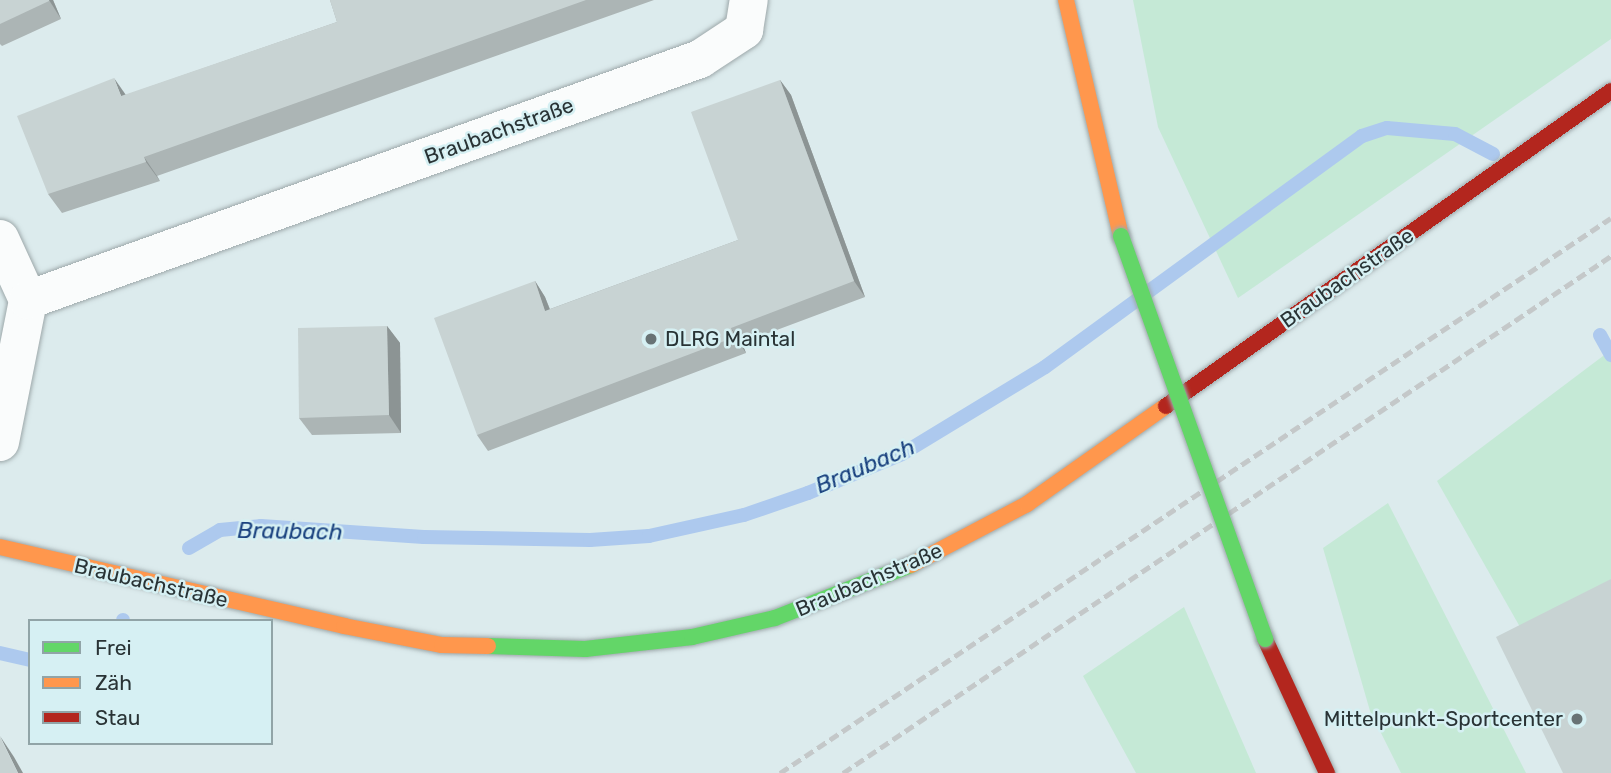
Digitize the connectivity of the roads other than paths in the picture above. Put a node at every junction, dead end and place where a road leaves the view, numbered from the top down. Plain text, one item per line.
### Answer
1 (1066, 0) edge
2 (746, 15) edge
3 (1611, 91) edge
4 (0, 239) edge
5 (28, 300) junction
6 (0, 442) edge
7 (0, 547) edge
8 (1327, 773) edge

1 - 8 street, bridge
2 - 5 street, Braubachstraße
3 - 7 street, Braubachstraße
4 - 5 street
5 - 6 street

